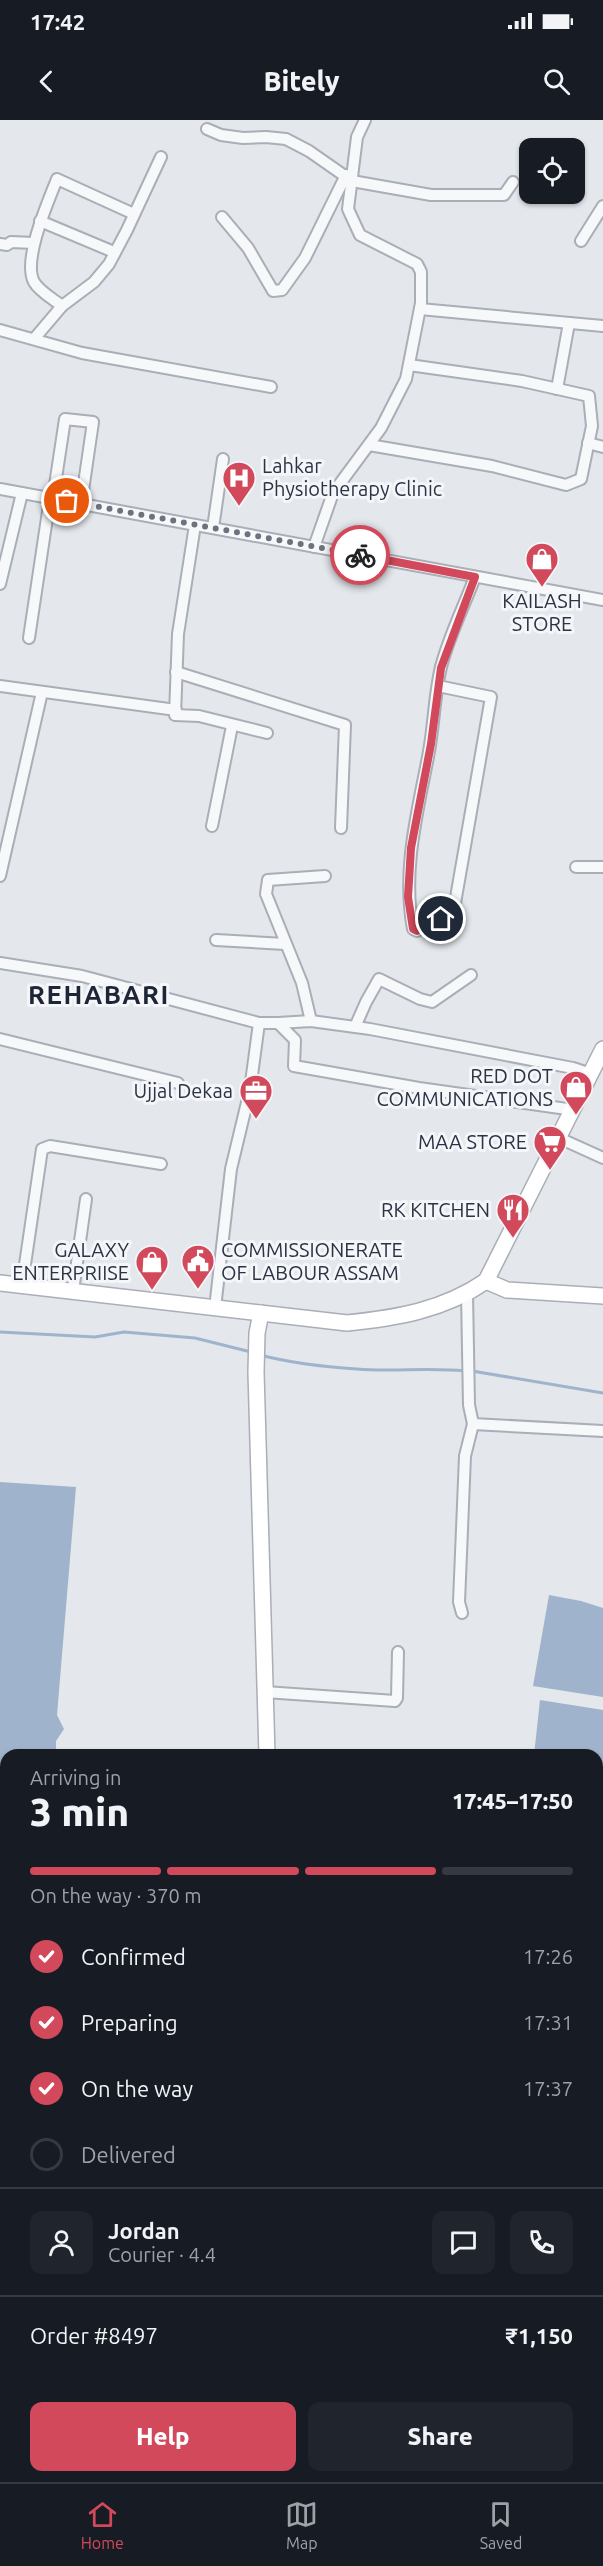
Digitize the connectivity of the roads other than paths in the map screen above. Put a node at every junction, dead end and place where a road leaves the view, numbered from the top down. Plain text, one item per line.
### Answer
1 (365, 120) edge
2 (207, 129) dead end
3 (161, 158) dead end
4 (349, 178) junction
5 (513, 182) dead end
6 (603, 206) edge
7 (134, 214) junction
8 (222, 217) dead end
9 (40, 221) junction
10 (581, 241) dead end
11 (34, 243) junction
12 (0, 244) edge
13 (114, 252) junction
14 (62, 306) junction
15 (420, 309) junction
16 (569, 323) junction
17 (603, 326) edge
18 (0, 330) edge
19 (34, 339) junction
20 (409, 364) junction
21 (271, 387) dead end
22 (557, 389) junction
23 (588, 443) junction
24 (369, 445) junction
25 (603, 447) edge
26 (223, 459) dead end
27 (0, 489) edge
28 (22, 493) junction
29 (51, 498) junction
30 (81, 504) junction
31 (195, 525) junction
32 (213, 528) junction
33 (314, 547) junction
34 (475, 577) junction
35 (0, 584) edge
36 (603, 600) edge
37 (29, 638) dead end
38 (176, 672) junction
39 (0, 686) edge
40 (438, 686) junction
41 (42, 692) junction
42 (176, 710) junction
43 (232, 726) junction
44 (267, 733) dead end
45 (212, 826) dead end
46 (341, 828) dead end
47 (576, 867) dead end
48 (603, 867) edge
49 (0, 876) edge
50 (325, 876) dead end
51 (216, 940) dead end
52 (285, 944) junction
53 (0, 963) edge
54 (471, 975) dead end
55 (311, 1021) junction
56 (259, 1023) junction
57 (279, 1023) junction
58 (355, 1027) junction
59 (0, 1039) edge
60 (603, 1049) edge
61 (591, 1074) junction
62 (178, 1083) dead end
63 (574, 1110) junction
64 (559, 1138) junction
65 (603, 1158) edge
66 (161, 1164) dead end
67 (86, 1199) dead end
68 (486, 1281) junction
69 (0, 1283) edge
70 (21, 1285) junction
71 (73, 1291) junction
72 (467, 1294) junction
73 (603, 1296) edge
74 (215, 1308) junction
75 (261, 1313) junction
76 (473, 1424) junction
77 (603, 1431) edge
78 (462, 1613) dead end
79 (398, 1652) dead end
80 (265, 1692) junction
81 (267, 1749) edge

1 - 4 street
2 - 4 street
3 - 7 street
4 - 5 street
4 - 8 street
4 - 15 street
6 - 10 street
7 - 9 street
7 - 13 street
9 - 11 street
9 - 13 street
11 - 12 street
11 - 14 street
13 - 14 street
14 - 19 street
15 - 16 street
15 - 20 street
16 - 17 street
16 - 22 street
18 - 19 street
19 - 21 street
20 - 22 street
20 - 24 street
22 - 23 street
23 - 24 street
23 - 25 street
24 - 33 street
26 - 32 street
27 - 28 street
28 - 29 street
28 - 35 street
29 - 30 street
29 - 30 street
29 - 37 street
30 - 31 street
31 - 32 street
31 - 38 street
32 - 33 street
33 - 34 street
34 - 36 street
34 - 40 street
38 - 42 street
38 - 46 street
39 - 41 street
40 - 40 street
41 - 42 street
41 - 49 street
42 - 43 street
43 - 44 street
43 - 45 street
47 - 48 street
50 - 52 street
51 - 52 street
52 - 55 street
53 - 56 street
54 - 58 street
55 - 57 street
55 - 58 street
56 - 57 street
56 - 74 street
57 - 63 street
58 - 61 street
59 - 62 street
60 - 61 main road
61 - 63 main road
63 - 64 main road
64 - 65 street
64 - 68 main road
66 - 70 street
67 - 71 street
68 - 72 main road
68 - 73 main road
69 - 70 main road
70 - 71 main road
71 - 74 main road
72 - 75 main road
72 - 76 street
74 - 75 main road
75 - 80 main road
76 - 77 street
76 - 78 street
79 - 80 street
80 - 81 main road

